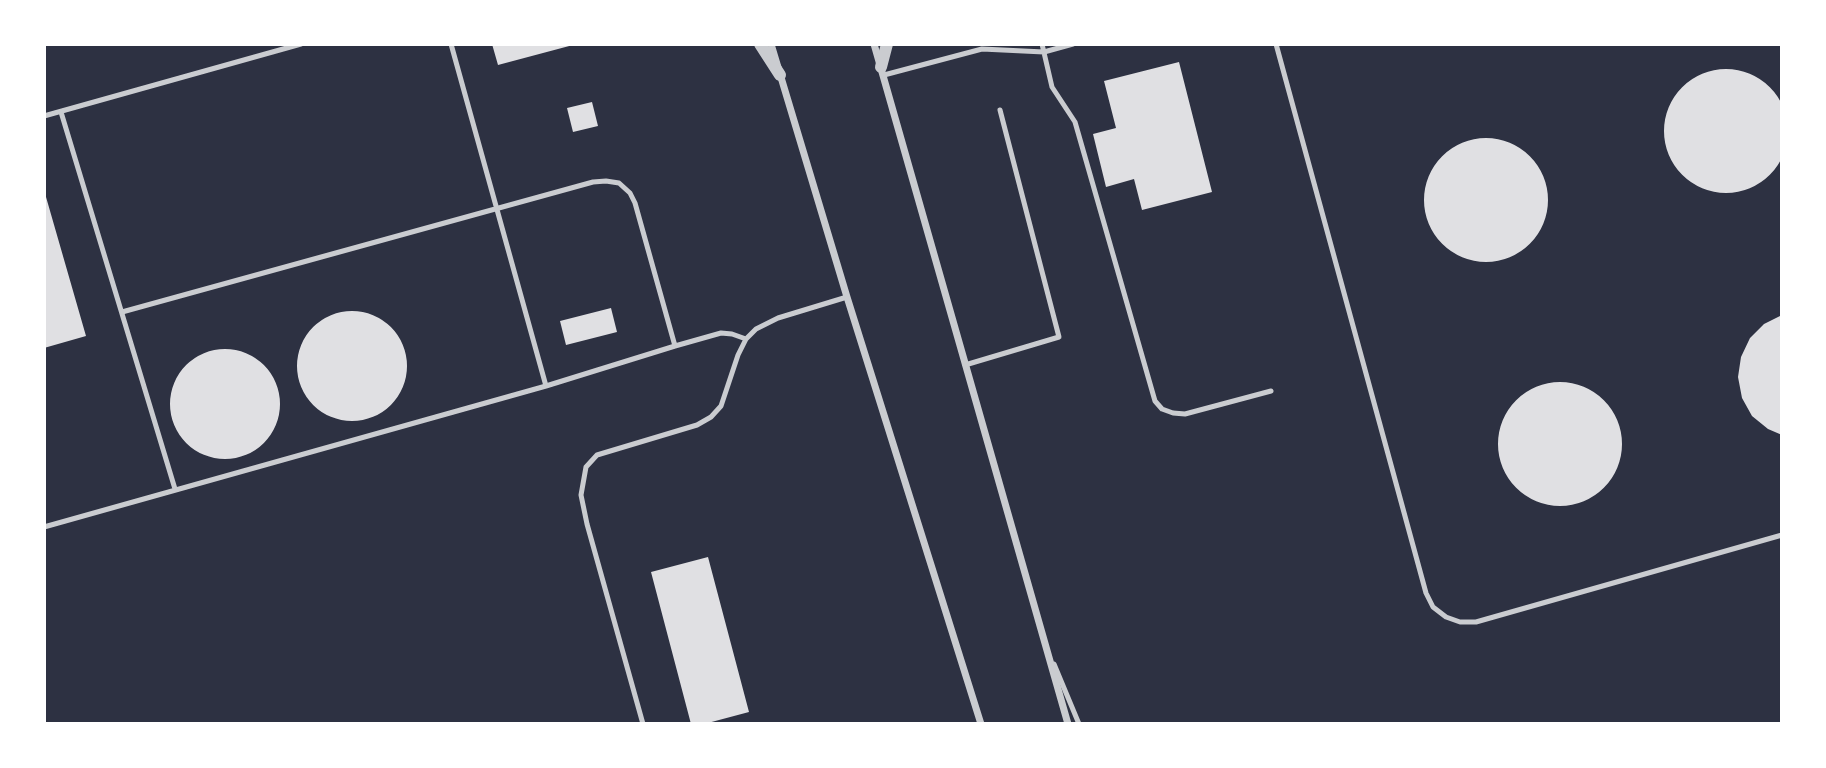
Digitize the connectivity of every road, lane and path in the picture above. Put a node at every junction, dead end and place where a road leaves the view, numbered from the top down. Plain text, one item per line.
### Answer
1 (301, 44) edge
2 (451, 44) edge
3 (760, 44) edge
4 (771, 44) edge
5 (874, 44) edge
6 (887, 44) edge
7 (990, 44) edge
8 (1042, 44) edge
9 (1073, 44) edge
10 (1276, 44) edge
11 (982, 49) junction
12 (1044, 52) junction
13 (882, 71) junction
14 (780, 75) junction
15 (1000, 110) dead end
16 (61, 111) junction
17 (44, 117) edge
18 (498, 208) junction
19 (847, 297) junction
20 (122, 312) junction
21 (746, 339) junction
22 (675, 346) junction
23 (965, 365) junction
24 (546, 386) junction
25 (1271, 391) dead end
26 (175, 489) junction
27 (44, 527) edge
28 (1782, 535) edge
29 (1042, 635) junction
30 (643, 724) edge
31 (981, 724) edge
32 (1068, 724) edge
33 (1079, 724) edge

1 - 16 lane
2 - 18 lane
3 - 14 street
4 - 14 street
5 - 13 street
6 - 13 street
7 - 11 lane
8 - 12 lane
9 - 12 lane
10 - 28 lane
11 - 12 lane
11 - 13 lane
12 - 25 lane
13 - 23 street
14 - 19 street
15 - 23 lane
16 - 17 lane
16 - 20 lane
18 - 20 lane
18 - 22 lane
18 - 24 lane
19 - 21 lane
19 - 31 street
20 - 26 lane
21 - 22 lane
21 - 30 lane
22 - 24 lane
23 - 29 street
24 - 26 lane
26 - 27 lane
29 - 32 street
29 - 33 lane

